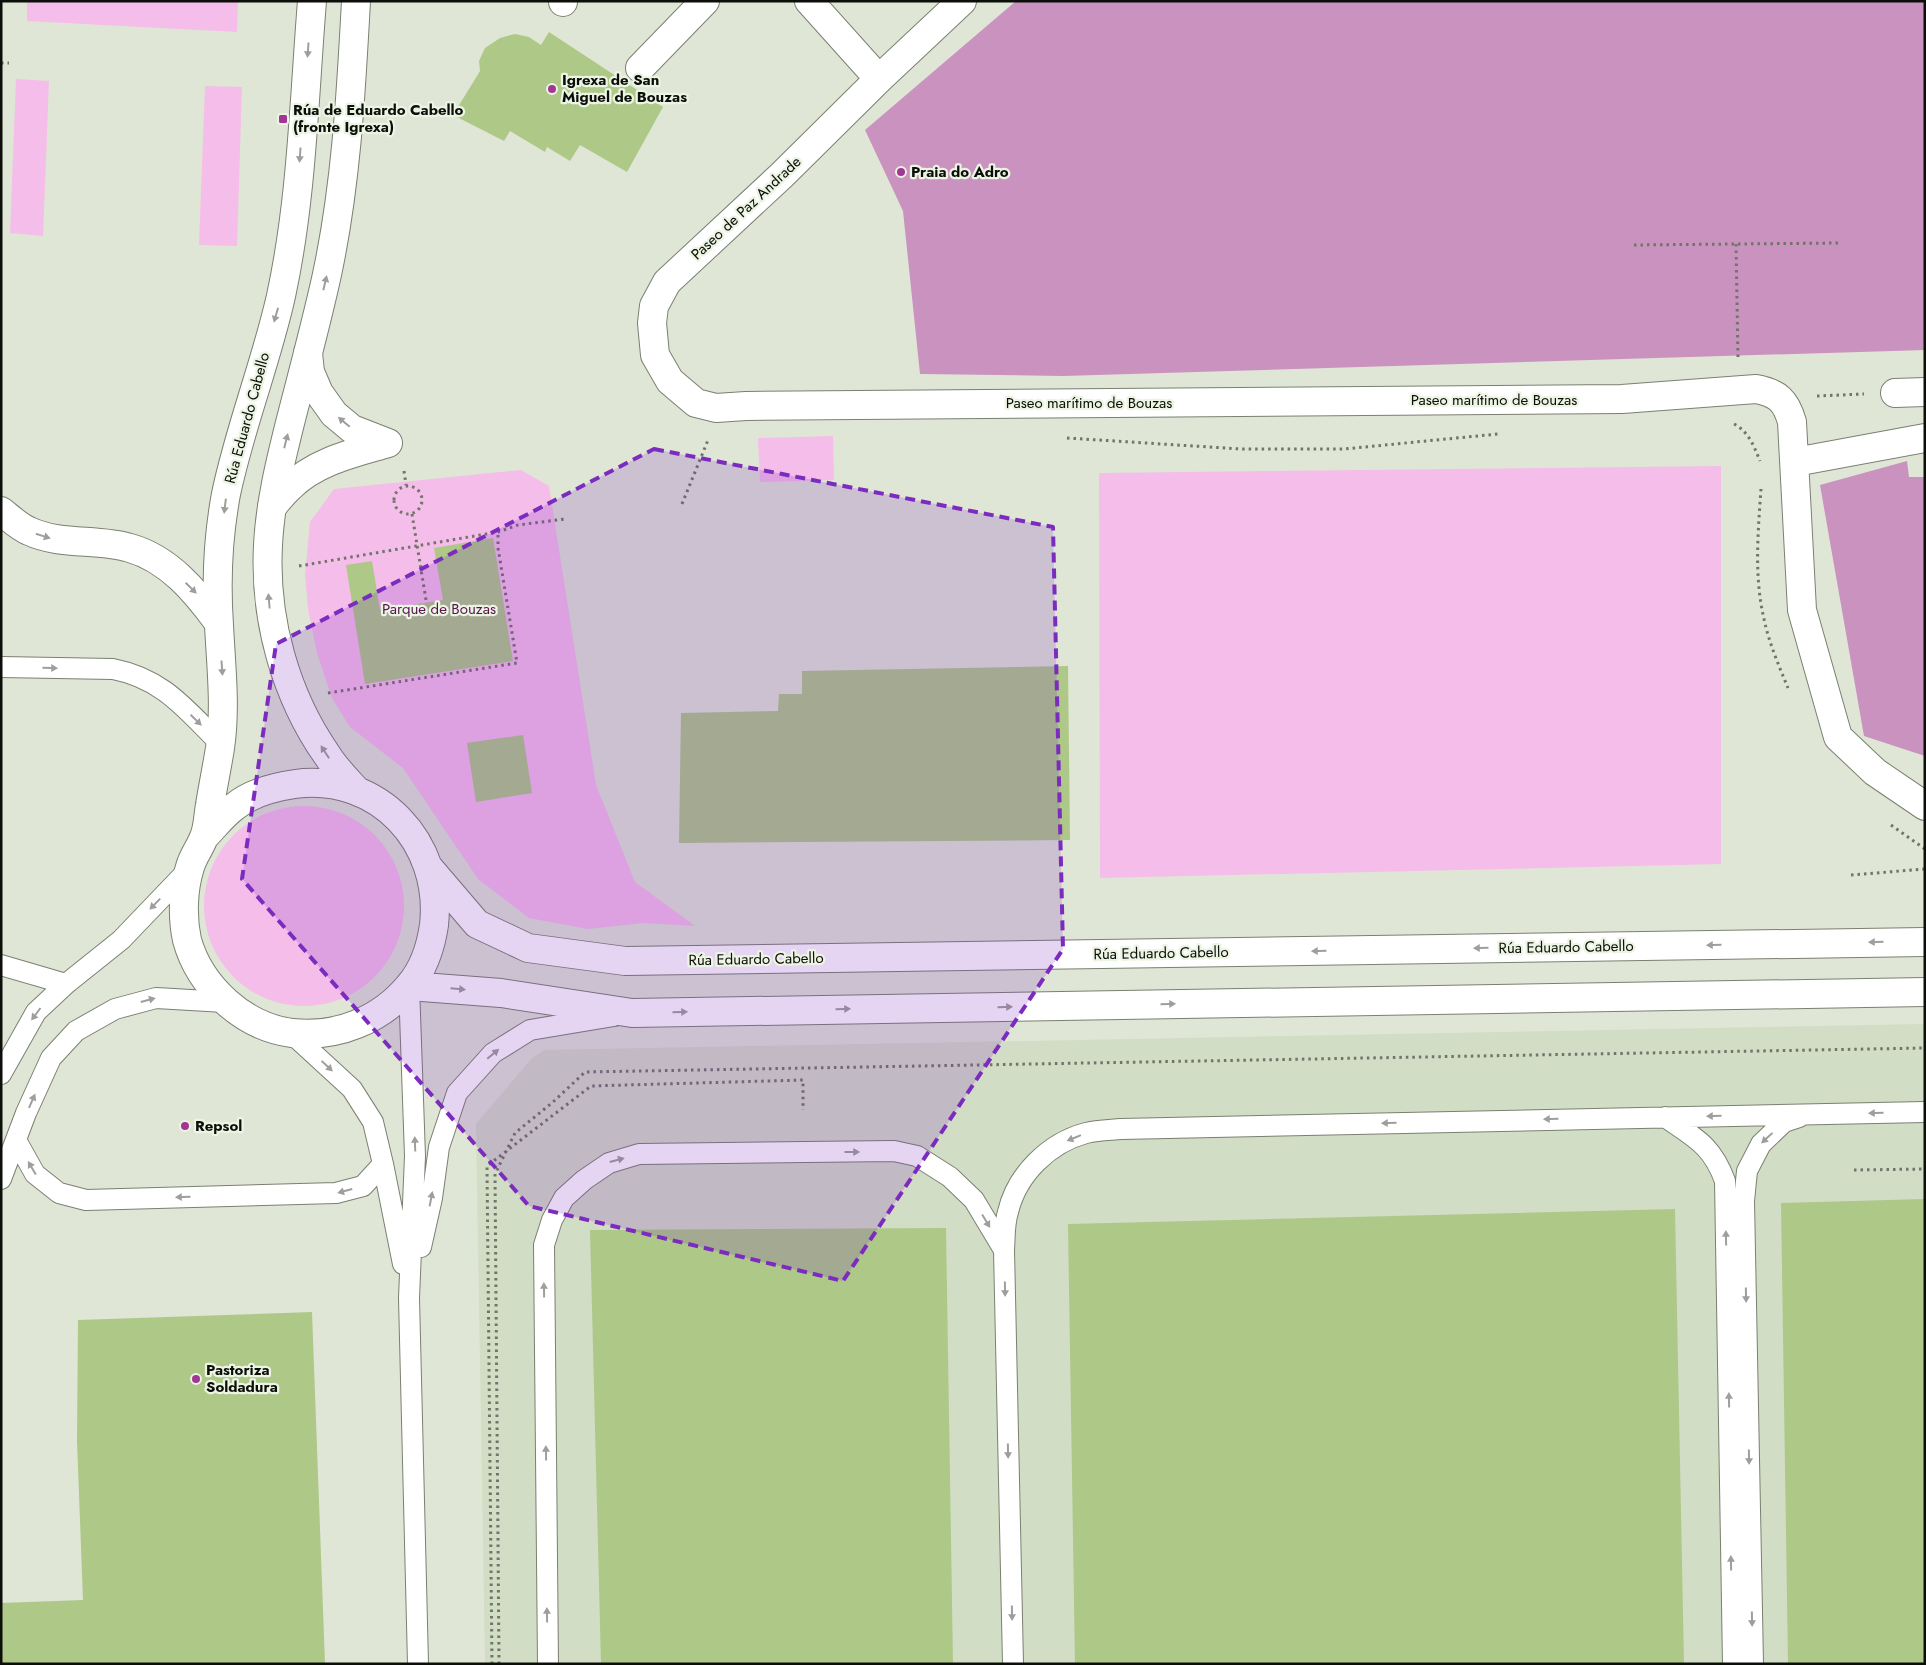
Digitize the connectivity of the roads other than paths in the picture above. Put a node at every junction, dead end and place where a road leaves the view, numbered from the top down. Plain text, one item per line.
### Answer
1 (312, 1) edge
2 (356, 1) edge
3 (706, 1) edge
4 (809, 1) edge
5 (962, 1) edge
6 (640, 68) dead end
7 (879, 79) junction
8 (308, 352) junction
9 (1925, 392) edge
10 (1895, 393) road end
11 (746, 406) joint
12 (1925, 438) edge
13 (1795, 462) junction
14 (272, 507) junction
15 (1, 512) edge
16 (218, 622) junction
17 (1, 667) edge
18 (221, 744) junction
19 (356, 790) junction
20 (1925, 806) edge
21 (205, 836) junction
22 (429, 868) junction
23 (189, 869) junction
24 (1925, 942) edge
25 (1, 965) edge
26 (66, 984) junction
27 (410, 986) junction
28 (1925, 992) edge
29 (225, 1002) junction
30 (632, 1013) junction
31 (291, 1033) junction
32 (1, 1074) edge
33 (1925, 1112) edge
34 (1808, 1114) junction
35 (1665, 1117) junction
36 (16, 1140) junction
37 (384, 1164) junction
38 (1, 1179) edge
39 (1004, 1250) junction
40 (409, 1298) junction
41 (418, 1664) edge
42 (548, 1664) edge
43 (1013, 1664) edge
44 (1733, 1664) edge
45 (1753, 1664) edge

1 -> 16 main road, Rúa Eduardo Cabello
8 -> 2 main road
3 - 6 main road
4 - 7 main road
5 - 7 main road, Paseo de Paz Andrade
7 - 11 main road, Paseo de Paz Andrade
14 -> 8 main road
14 -> 8 main road
9 - 10 main road
11 - 13 main road, Paseo marítimo de Bouzas
12 - 13 main road
13 - 20 main road
19 -> 14 main road
15 -> 16 main road
16 -> 18 main road, Rúa Eduardo Cabello
17 -> 18 lane
18 - 21 main road, Rúa Eduardo Cabello
19 - 21 main road
19 - 22 main road
21 - 23 main road
24 -> 22 main road, Rúa Eduardo Cabello
22 - 27 main road
23 -> 26 lane
23 - 29 main road
25 - 26 lane
26 -> 32 lane
27 -> 30 main road
27 - 31 main road
40 -> 27 lane
30 -> 28 main road
29 - 31 main road
36 -> 29 lane
40 -> 30 lane
31 -> 37 lane
33 -> 34 lane
34 -> 35 lane
34 -> 45 lane
35 -> 39 lane
44 -> 35 lane
37 -> 36 lane
36 - 38 lane
37 - 40 lane
42 -> 39 lane
39 -> 43 lane
40 - 41 lane

